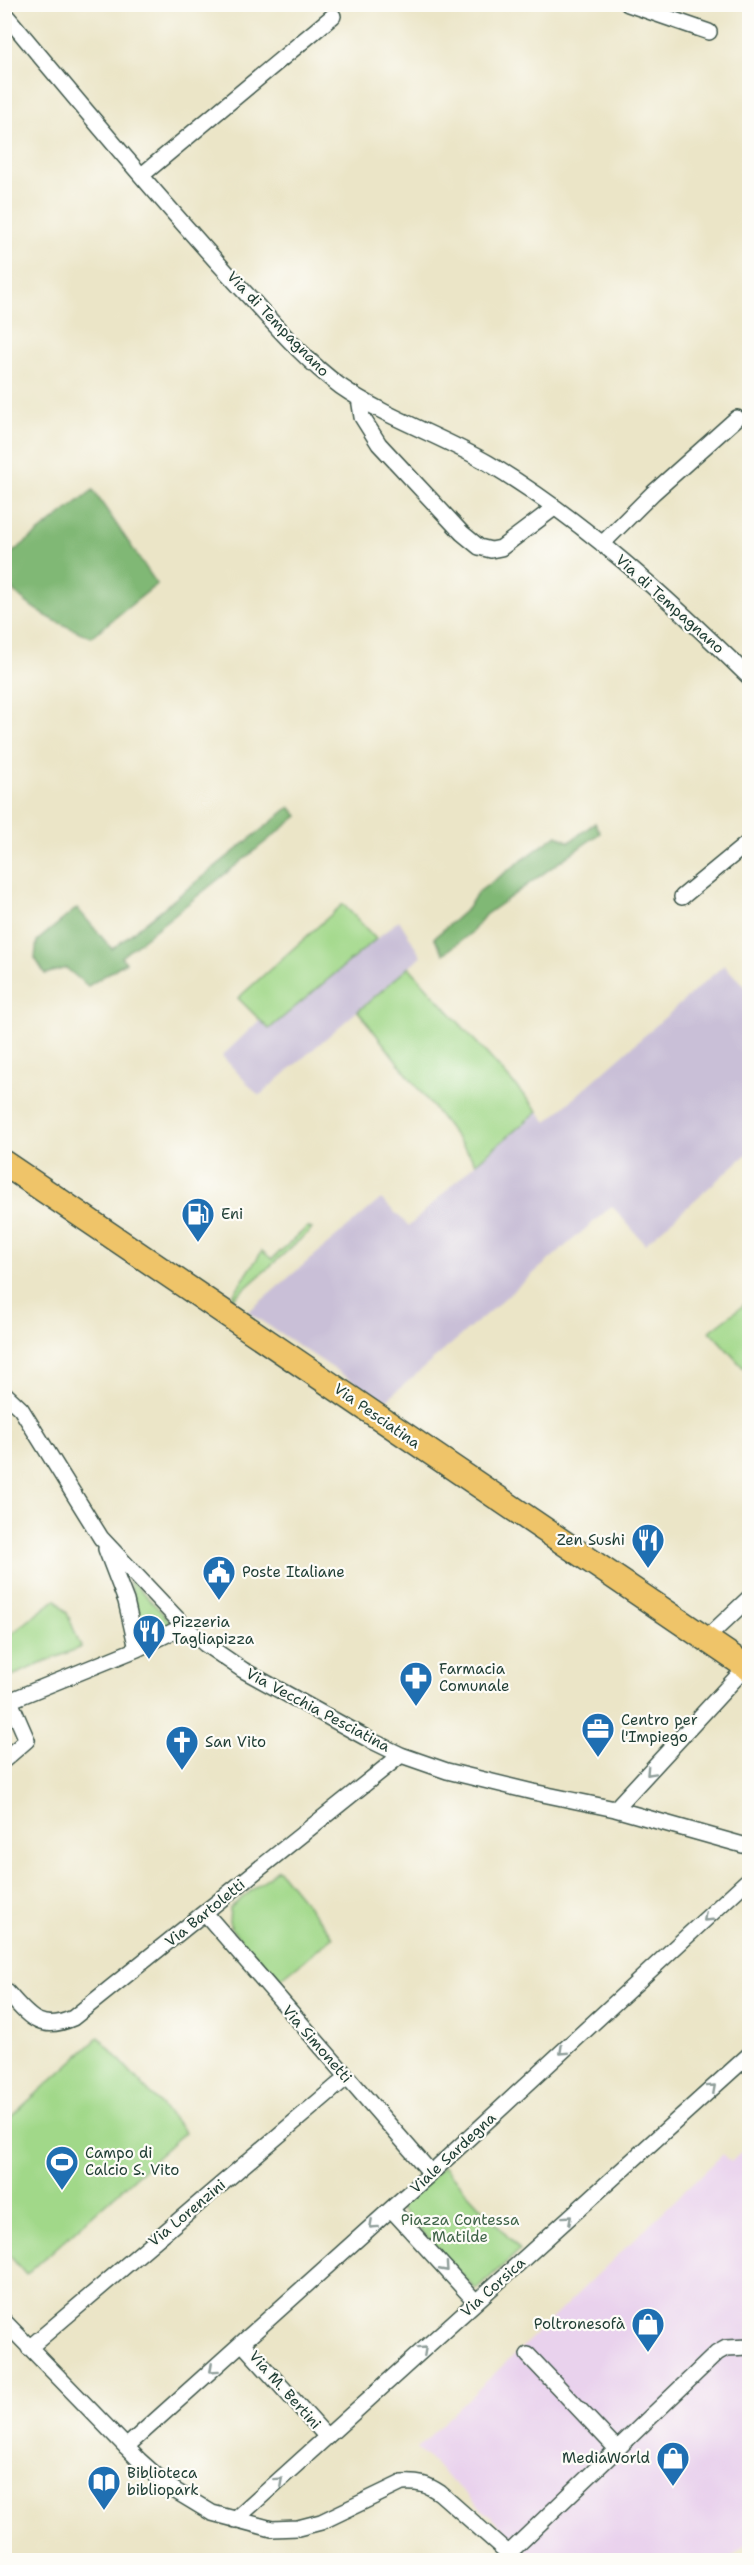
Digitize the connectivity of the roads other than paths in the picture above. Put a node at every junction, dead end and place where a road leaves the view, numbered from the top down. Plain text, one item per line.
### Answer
1 (628, 4) edge
2 (4, 13) edge
3 (333, 16) dead end
4 (709, 32) dead end
5 (142, 175) junction
6 (359, 398) junction
7 (737, 418) dead end
8 (554, 508) junction
9 (602, 544) junction
10 (750, 678) edge
11 (750, 842) edge
12 (682, 897) dead end
13 (4, 1163) edge
14 (4, 1393) edge
15 (101, 1538) junction
16 (750, 1597) edge
17 (184, 1626) junction
18 (707, 1642) junction
19 (137, 1648) junction
20 (748, 1668) edge
21 (7, 1702) edge
22 (401, 1755) junction
23 (4, 1760) edge
24 (615, 1809) junction
25 (750, 1847) edge
26 (750, 1878) edge
27 (205, 1913) junction
28 (4, 1989) edge
29 (750, 2054) edge
30 (346, 2078) junction
31 (431, 2173) junction
32 (392, 2209) junction
33 (476, 2302) junction
34 (4, 2321) edge
35 (242, 2343) junction
36 (750, 2347) edge
37 (29, 2348) junction
38 (528, 2355) dead end
39 (327, 2437) junction
40 (126, 2447) junction
41 (617, 2448) junction
42 (235, 2520) junction
43 (512, 2557) edge

1 - 4 street
2 - 5 street, Via di Tempagnano
3 - 5 street
5 - 6 street, Via di Tempagnano
6 - 8 street, Via di Tempagnano
6 - 8 street
7 - 9 street
8 - 9 street, Via di Tempagnano
9 - 10 street, Via di Tempagnano
11 - 12 street
13 - 18 main road, Via Pesciatina
14 - 15 street, Via Vecchia Pesciatina
15 - 17 street, Via Vecchia Pesciatina
15 - 19 street
16 - 18 street
17 - 19 street
17 - 22 street, Via Vecchia Pesciatina
18 - 20 main road, Via Pesciatina
19 - 21 street
20 -> 24 street
21 - 23 street
22 - 24 street, Via Vecchia Pesciatina
22 - 27 street, Via Bartoletti
24 - 25 street, Via Vecchia Pesciatina
26 -> 31 street, Viale Sardegna
27 - 28 street, Via Bartoletti
27 - 30 street, Via Simonetti
33 -> 29 street, Via Corsica
30 - 31 street, Via Simonetti
30 - 37 street, Via Lorenzini
31 - 32 street, Viale Sardegna
32 -> 33 street
32 -> 35 street, Viale Sardegna
39 -> 33 street, Via Corsica
34 - 37 street
35 - 39 street, Via M. Bertini
35 -> 40 street, Viale Sardegna
36 - 41 street
37 - 40 street
38 - 41 street
42 -> 39 street, Via Corsica
40 - 42 street
41 - 43 street
42 - 43 street

